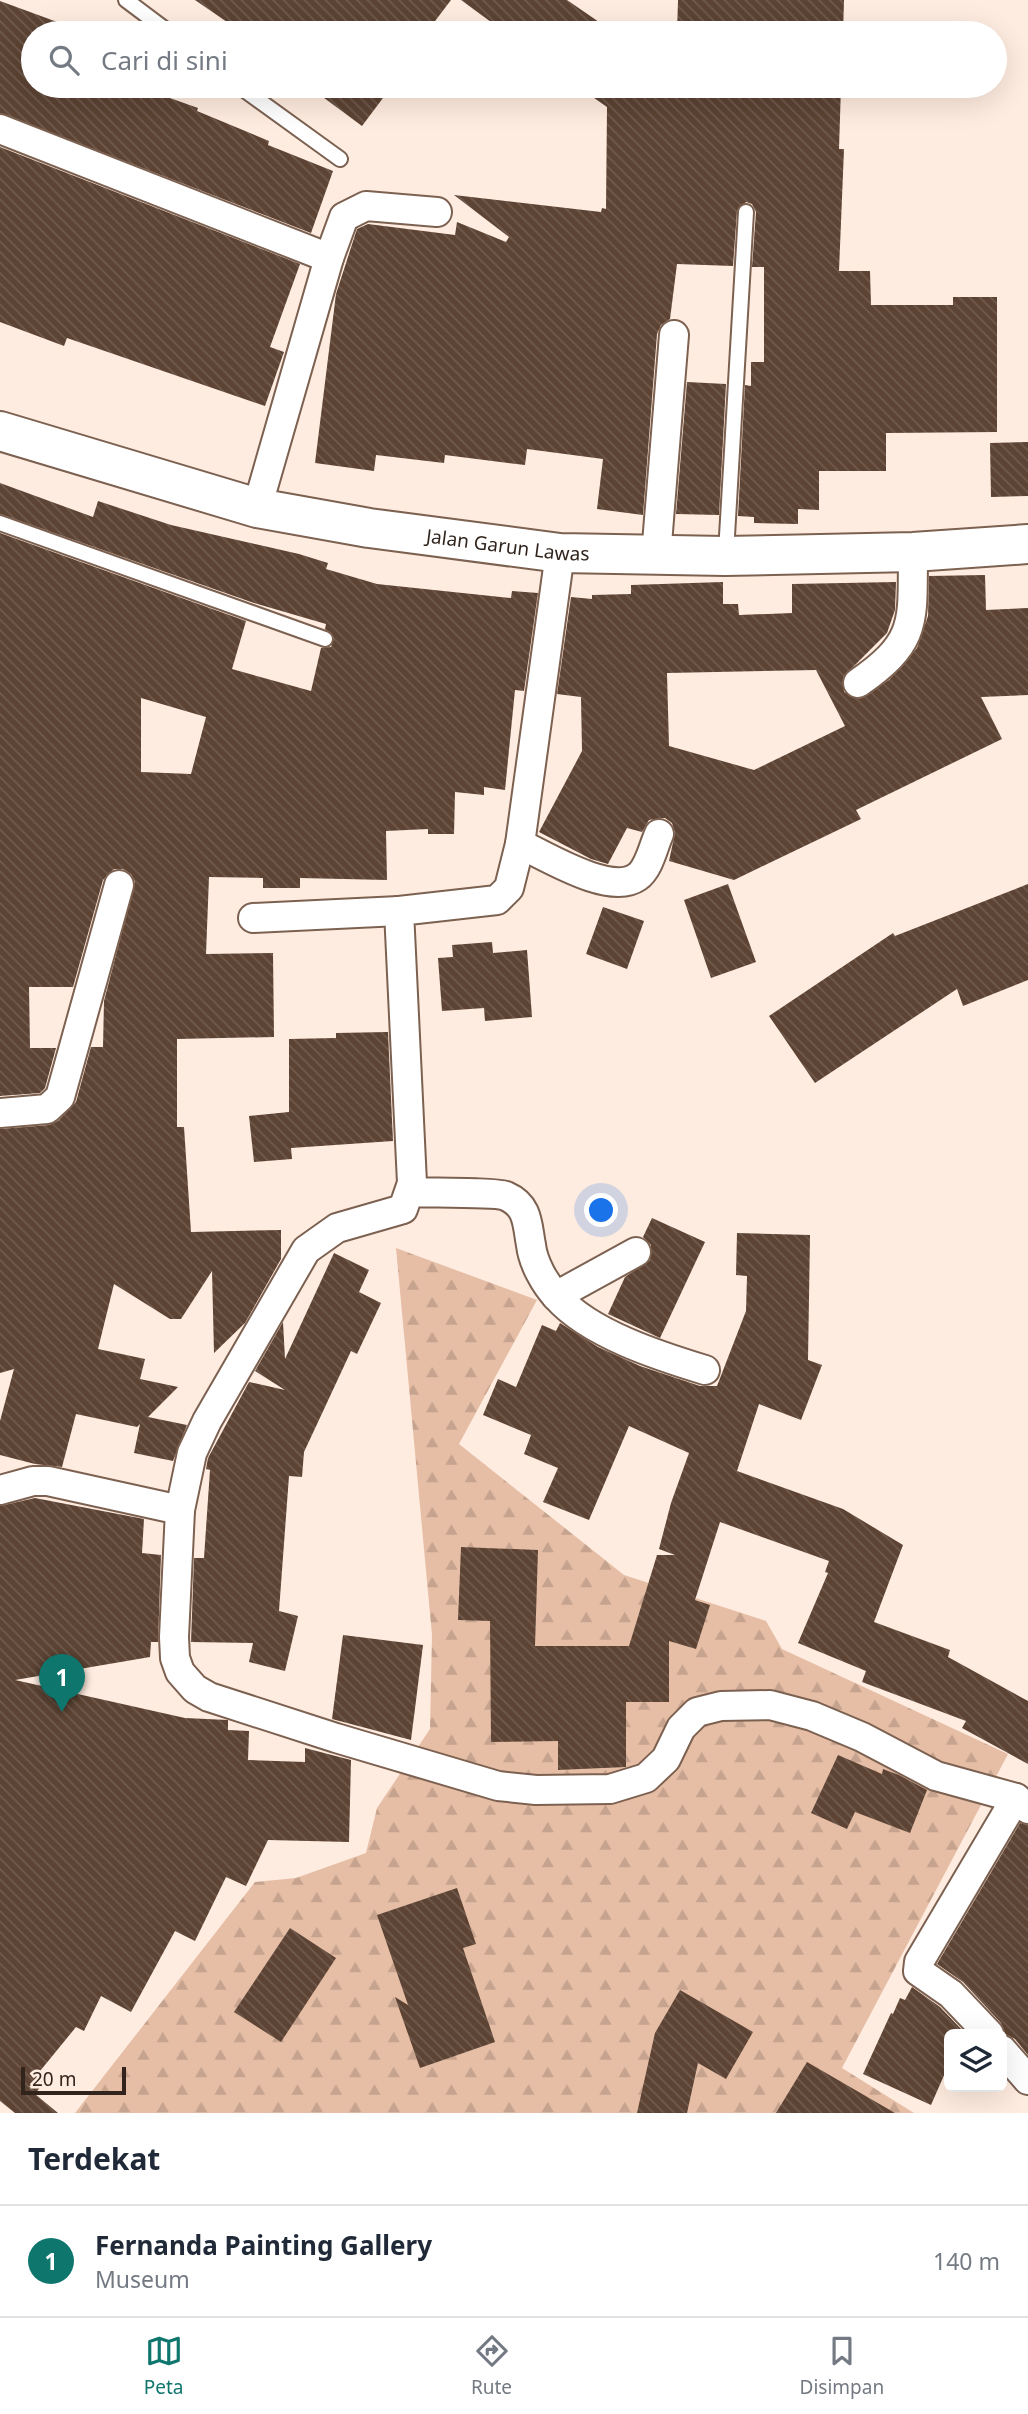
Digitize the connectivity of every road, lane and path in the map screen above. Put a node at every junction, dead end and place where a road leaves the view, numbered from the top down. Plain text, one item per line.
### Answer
1 (126, 0) edge
2 (154, 21) edge
3 (256, 98) edge
4 (0, 129) edge
5 (340, 159) dead end
6 (437, 212) dead end
7 (746, 212) dead end
8 (329, 258) junction
9 (674, 335) dead end
10 (0, 431) edge
11 (257, 508) junction
12 (0, 523) edge
13 (1028, 544) edge
14 (913, 552) junction
15 (560, 553) junction
16 (656, 556) junction
17 (726, 556) junction
18 (324, 639) dead end
19 (858, 683) dead end
20 (659, 834) dead end
21 (520, 844) junction
22 (119, 885) dead end
23 (399, 911) junction
24 (253, 918) dead end
25 (0, 1113) edge
26 (410, 1192) junction
27 (636, 1252) dead end
28 (556, 1296) junction
29 (705, 1370) dead end
30 (0, 1490) edge
31 (180, 1510) junction
32 (1022, 1803) edge
33 (984, 2029) edge
34 (1007, 2056) edge
35 (1028, 2080) edge

1 - 2 lane
3 - 5 lane
4 - 8 street
6 - 8 street
7 - 17 lane
8 - 11 street
9 - 16 street
10 - 11 main road, Jalan Garun Lawas
11 - 15 main road, Jalan Garun Lawas
12 - 18 lane
13 - 14 main road, Jalan Garun Lawas
14 - 17 main road, Jalan Garun Lawas
14 - 19 street
15 - 16 main road, Jalan Garun Lawas
15 - 21 street
16 - 17 main road, Jalan Garun Lawas
20 - 21 street
21 - 23 street
22 - 25 street
23 - 24 street
23 - 26 street
26 - 28 street
26 - 31 street
27 - 28 street
28 - 29 street
30 - 31 street
31 - 32 street
32 - 33 street
34 - 35 street

